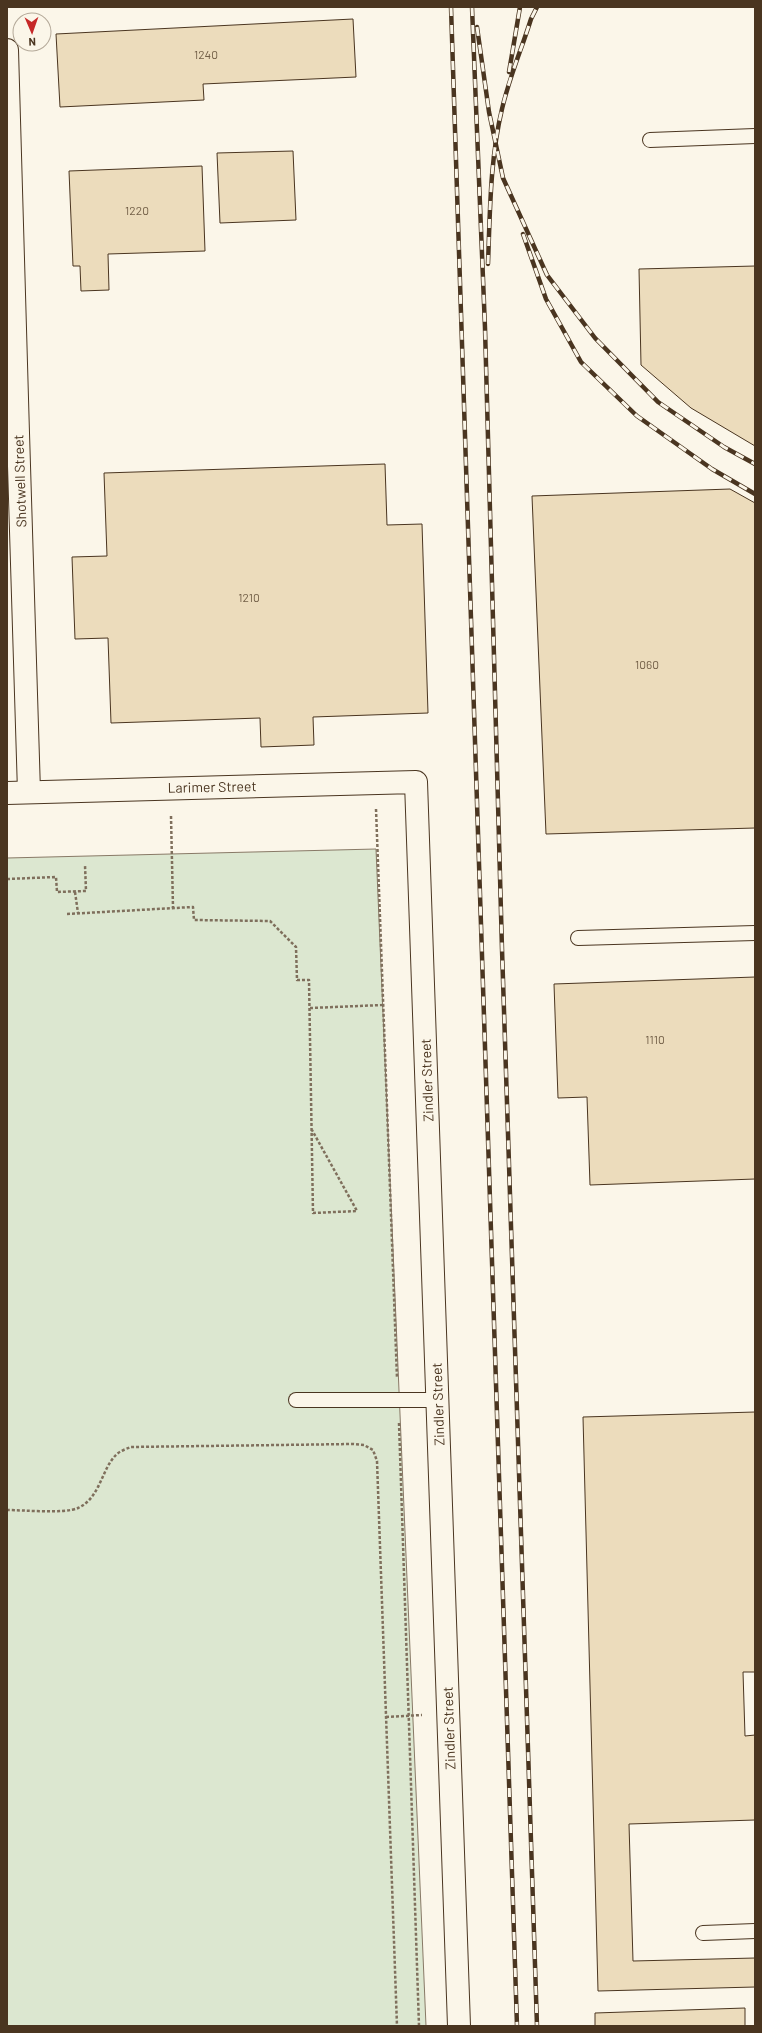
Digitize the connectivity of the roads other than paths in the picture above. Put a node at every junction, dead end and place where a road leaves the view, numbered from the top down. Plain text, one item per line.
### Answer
1 (7, 50) edge
2 (755, 136) edge
3 (650, 140) dead end
4 (416, 782) joint
5 (29, 792) junction
6 (7, 793) edge
7 (755, 933) edge
8 (578, 938) dead end
9 (296, 1400) dead end
10 (438, 1400) junction
11 (755, 1931) edge
12 (703, 1933) dead end
13 (459, 2026) edge

1 - 5 street, Shotwell Street
2 - 3 lane
4 - 5 street, Larimer Street
4 - 10 street, Zindler Street
5 - 6 street, Larimer Street
7 - 8 lane
9 - 10 lane
10 - 13 street, Zindler Street
11 - 12 lane

